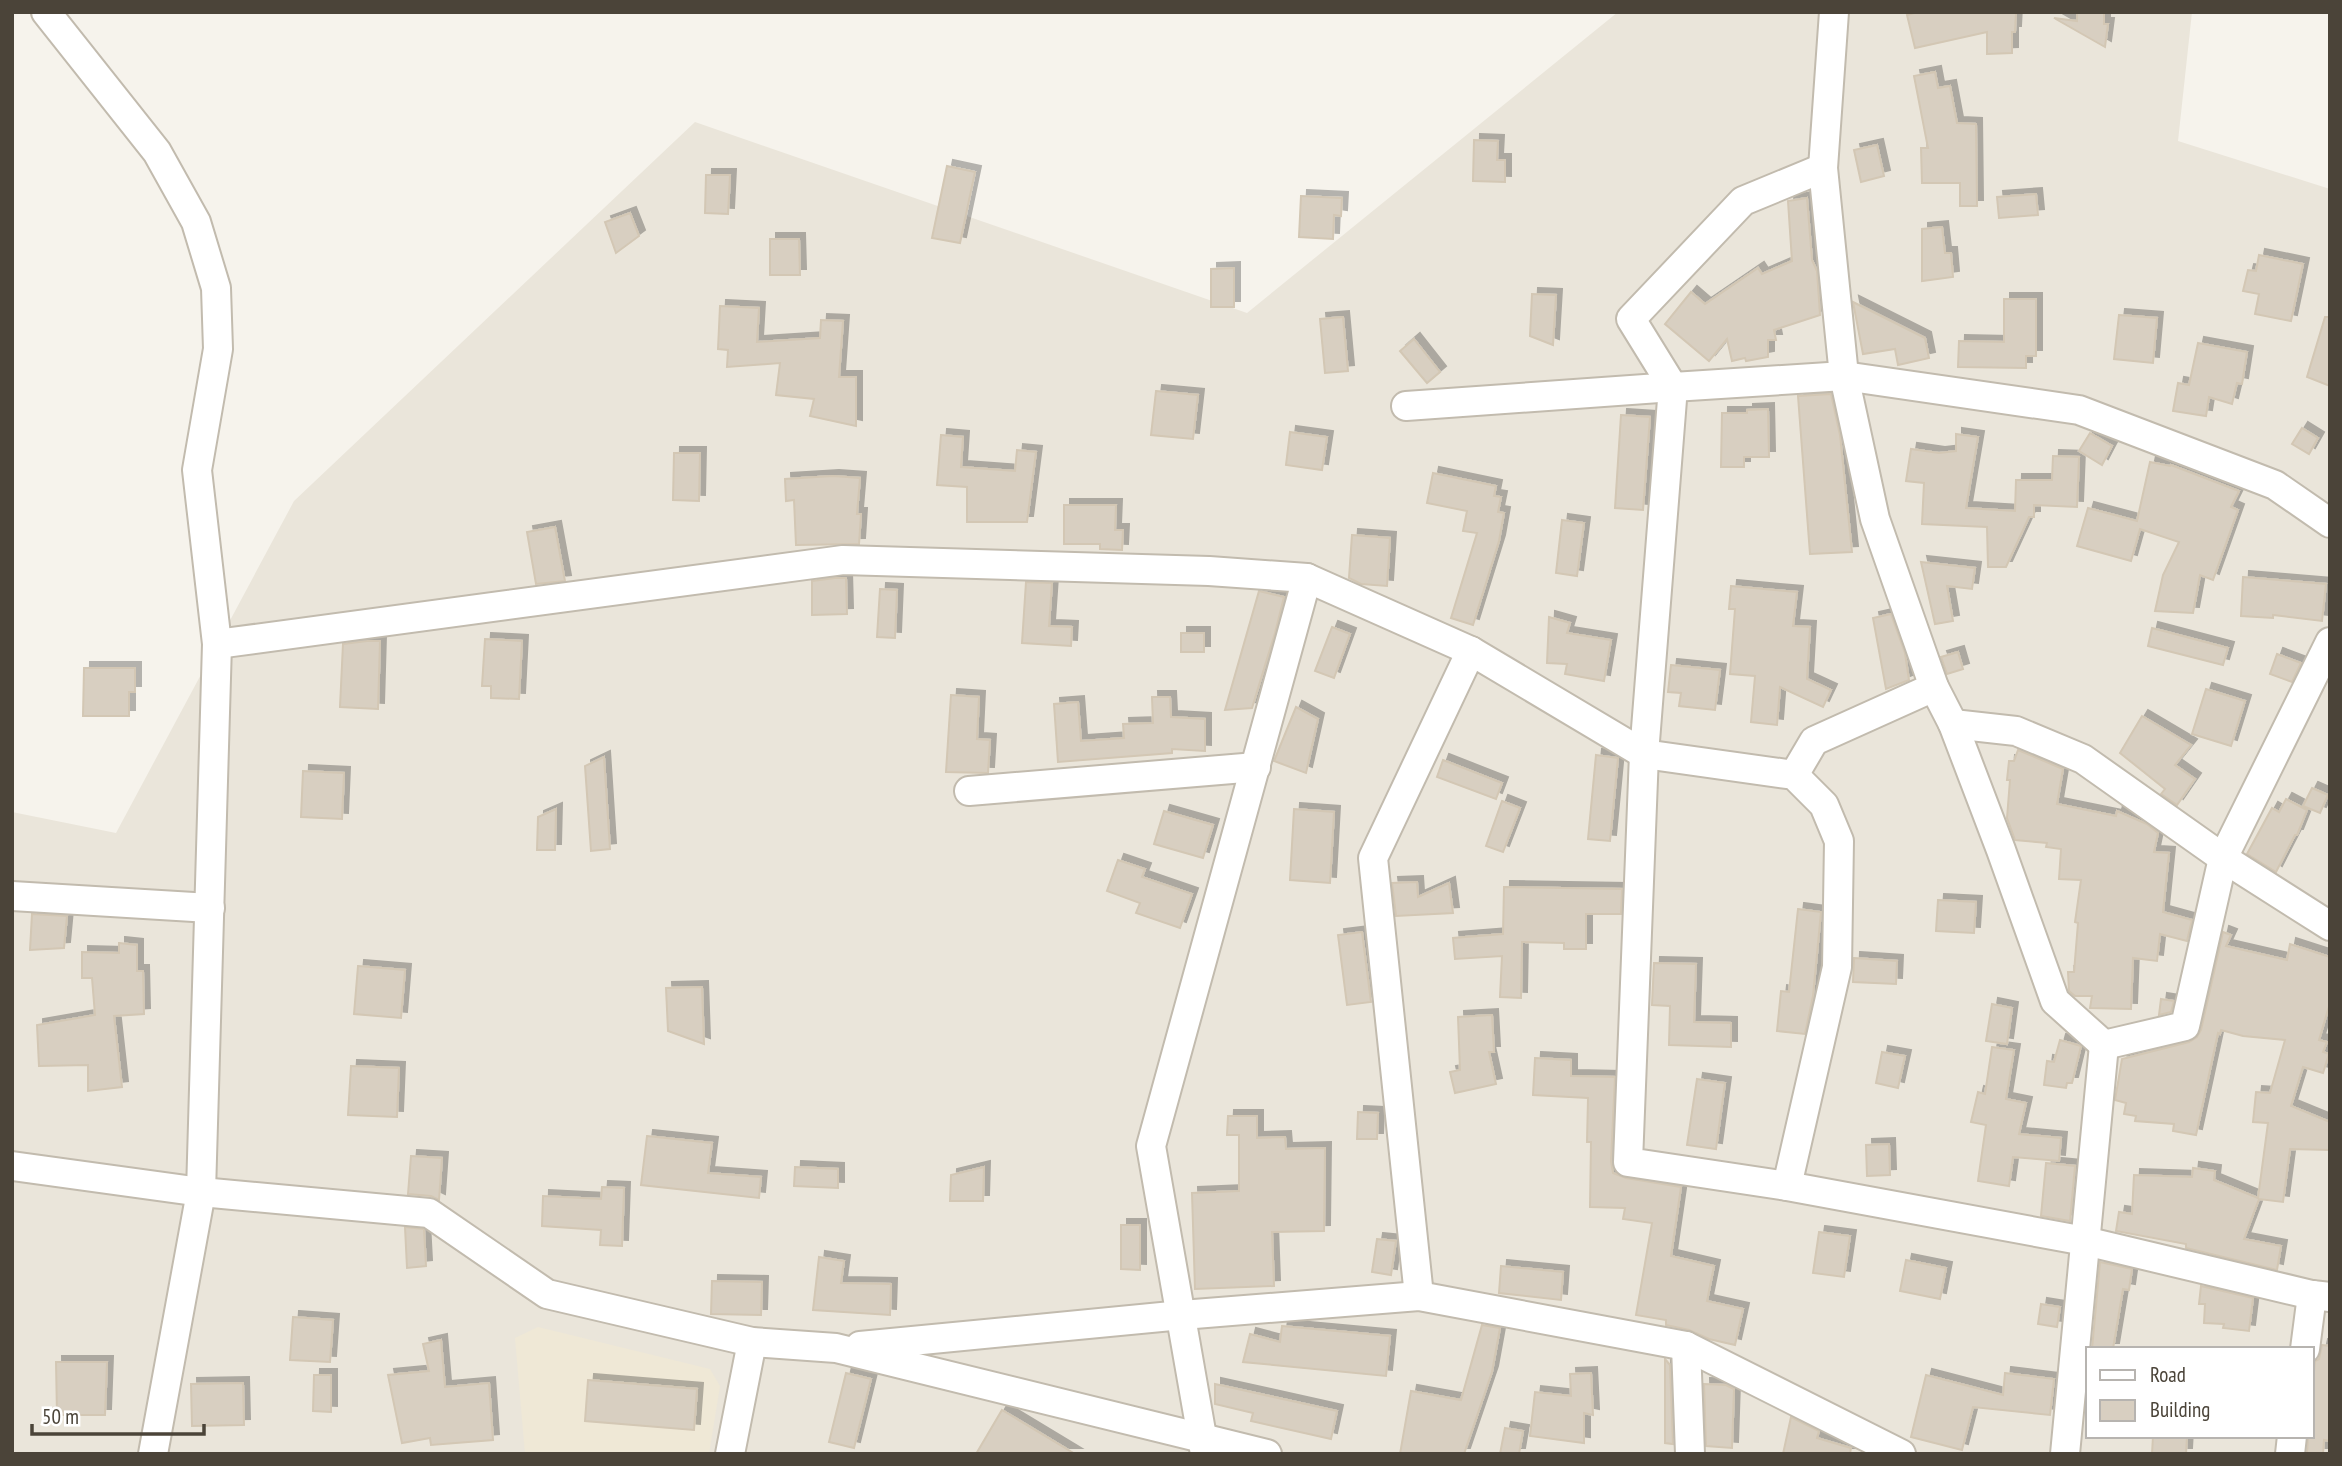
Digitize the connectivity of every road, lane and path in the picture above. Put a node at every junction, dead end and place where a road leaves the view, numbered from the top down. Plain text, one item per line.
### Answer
1 (46, 12) edge
2 (1834, 12) edge
3 (1823, 168) junction
4 (1844, 376) junction
5 (1673, 387) junction
6 (1406, 405) dead end
7 (2330, 523) edge
8 (1307, 578) junction
9 (2330, 642) edge
10 (217, 645) junction
11 (1471, 651) junction
12 (1934, 687) junction
13 (1953, 724) junction
14 (1644, 754) junction
15 (1256, 768) junction
16 (1794, 775) junction
17 (969, 791) dead end
18 (2223, 858) junction
19 (12, 896) edge
20 (211, 908) junction
21 (2330, 926) edge
22 (2104, 1045) junction
23 (12, 1166) edge
24 (1787, 1186) junction
25 (201, 1192) junction
26 (2085, 1241) junction
27 (1419, 1296) junction
28 (2321, 1296) edge
29 (1182, 1315) junction
30 (752, 1342) junction
31 (1686, 1346) junction
32 (2306, 1347) edge
33 (836, 1348) junction
34 (1205, 1446) edge
35 (153, 1454) edge
36 (730, 1454) edge
37 (1267, 1454) edge
38 (1690, 1454) edge
39 (1901, 1454) edge
40 (2065, 1454) edge

1 - 10 street
2 - 3 street
3 - 4 street
3 - 5 street
4 - 5 street
4 - 7 street
4 - 12 street
5 - 6 street
5 - 14 street
8 - 10 street
8 - 11 street
8 - 15 street
9 - 18 street
10 - 20 street
11 - 14 street
11 - 27 street
12 - 13 street
12 - 16 street
13 - 18 street
13 - 22 street
14 - 16 street
14 - 24 street
15 - 17 street
15 - 29 street
16 - 24 street
18 - 21 street
18 - 22 street
19 - 20 street
20 - 25 street
22 - 26 street
23 - 25 street
24 - 26 street
25 - 30 street
25 - 35 street
26 - 28 street
26 - 40 street
27 - 29 street
27 - 31 street
28 - 32 street
29 - 33 street
29 - 34 street
30 - 33 street
30 - 36 street
31 - 38 street
31 - 39 street
33 - 34 street
34 - 37 street

